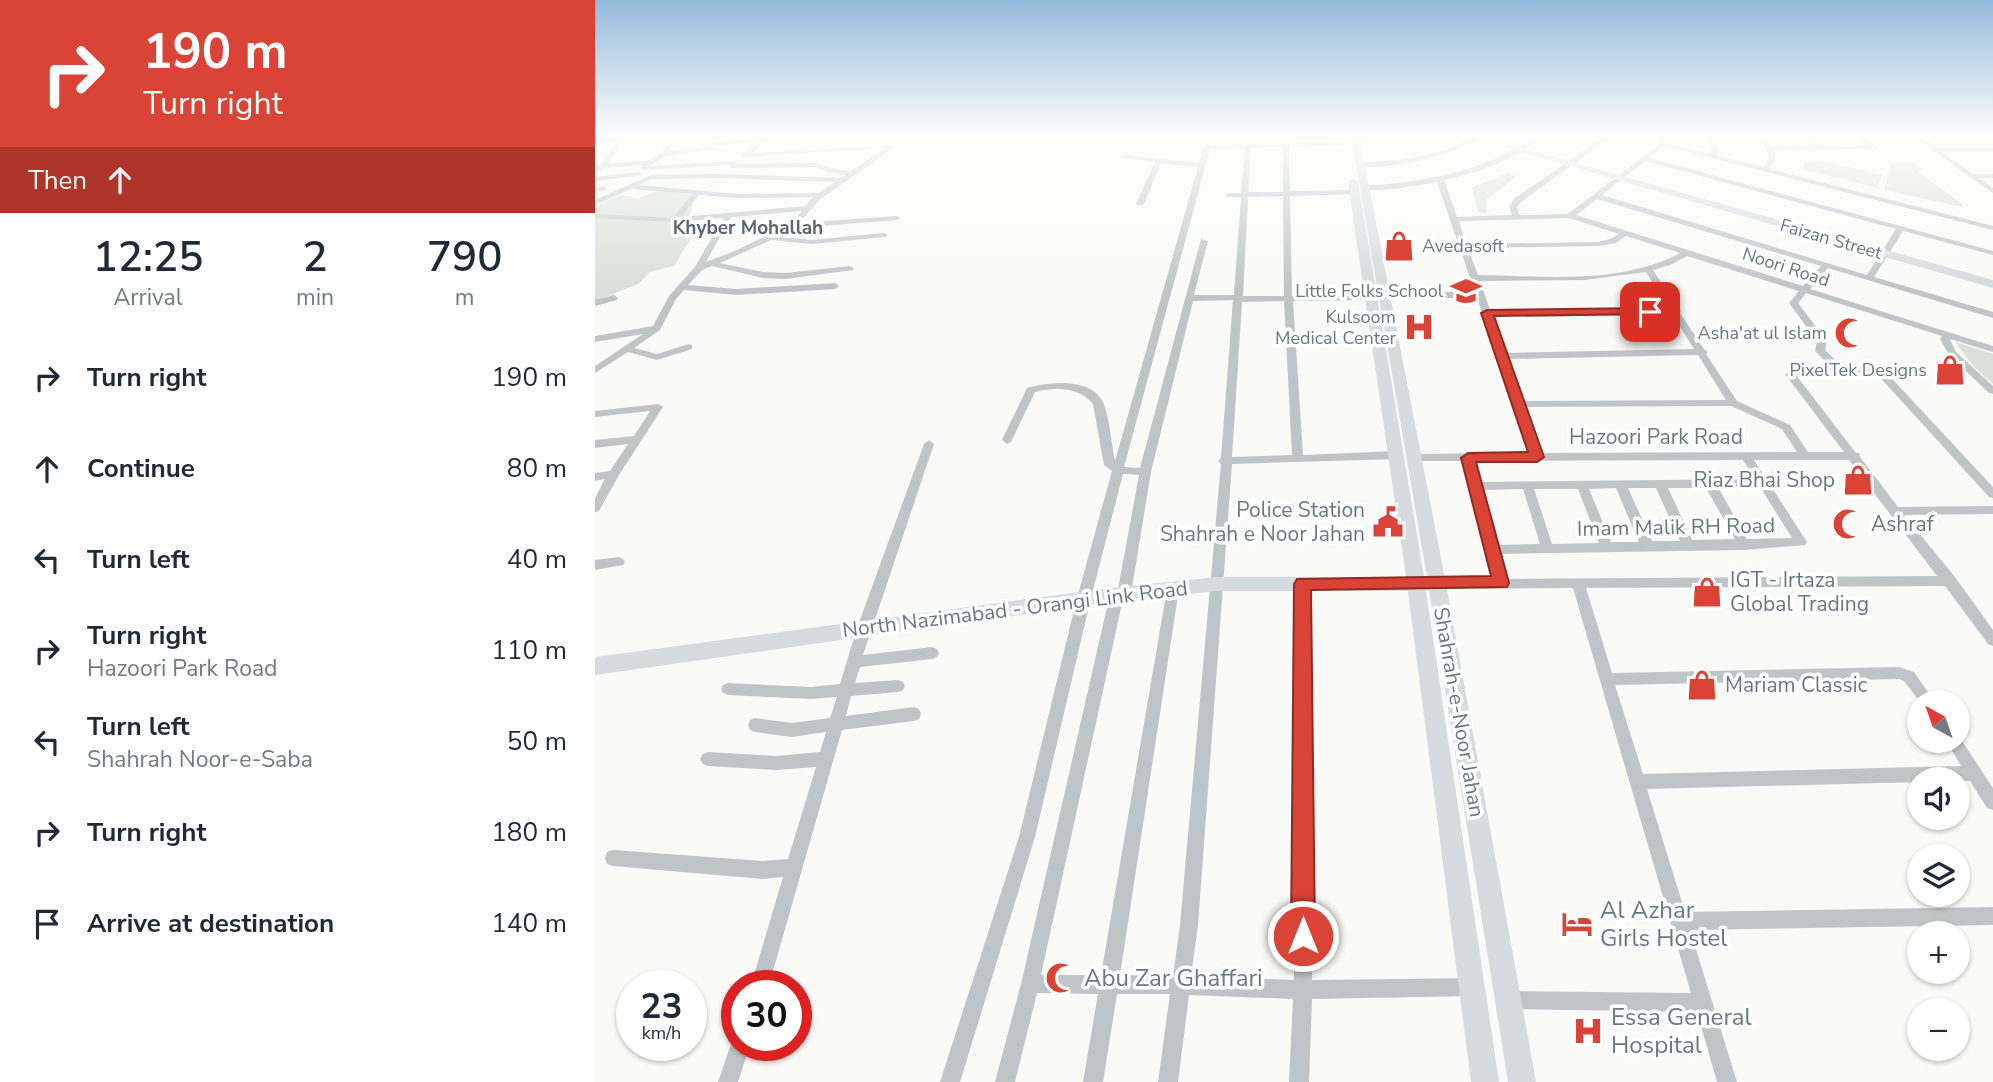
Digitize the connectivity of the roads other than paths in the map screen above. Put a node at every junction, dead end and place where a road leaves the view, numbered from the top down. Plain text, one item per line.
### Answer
1 (632, 185) edge
2 (834, 185) edge
3 (1148, 185) edge
4 (1196, 185) edge
5 (1246, 185) edge
6 (1286, 185) edge
7 (1359, 185) edge
8 (1361, 185) edge
9 (1410, 185) edge
10 (1442, 185) edge
11 (1540, 185) edge
12 (1610, 185) edge
13 (1647, 185) edge
14 (1743, 185) edge
15 (1828, 185) edge
16 (629, 187) junction
17 (697, 193) junction
18 (1286, 193) junction
19 (821, 195) junction
20 (1229, 195) dead end
21 (1245, 195) junction
22 (1361, 196) junction
23 (1596, 196) junction
24 (1876, 198) junction
25 (595, 203) edge
26 (1140, 204) dead end
27 (808, 208) junction
28 (728, 215) junction
29 (595, 216) edge
30 (1570, 216) junction
31 (1516, 217) junction
32 (1860, 217) junction
33 (897, 219) dead end
34 (1454, 219) junction
35 (675, 220) junction
36 (793, 226) junction
37 (1901, 228) junction
38 (1993, 228) edge
39 (1626, 233) junction
40 (884, 235) dead end
41 (770, 237) junction
42 (1204, 241) dead end
43 (1463, 246) junction
44 (1688, 252) junction
45 (1885, 252) junction
46 (1993, 253) edge
47 (711, 263) junction
48 (1826, 265) junction
49 (699, 268) junction
50 (850, 268) dead end
51 (1649, 271) junction
52 (1475, 278) junction
53 (1869, 278) junction
54 (1993, 282) edge
55 (835, 286) dead end
56 (1167, 286) junction
57 (684, 287) junction
58 (1804, 289) junction
59 (1191, 292) junction
60 (1480, 295) junction
61 (1378, 296) junction
62 (1288, 297) junction
63 (614, 298) dead end
64 (1239, 298) junction
65 (595, 303) edge
66 (1677, 311) junction
67 (1487, 313) junction
68 (1993, 315) edge
69 (657, 328) junction
70 (1948, 334) junction
71 (595, 339) edge
72 (689, 347) dead end
73 (629, 349) junction
74 (1993, 349) edge
75 (1703, 352) junction
76 (1502, 356) junction
77 (595, 370) edge
78 (1840, 370) junction
79 (1993, 391) edge
80 (1733, 402) junction
81 (1520, 404) junction
82 (595, 414) edge
83 (637, 439) junction
84 (1007, 440) dead end
85 (595, 444) edge
86 (929, 444) dead end
87 (1406, 456) junction
88 (1747, 456) junction
89 (1805, 456) junction
90 (1855, 456) junction
91 (1537, 457) junction
92 (1298, 458) junction
93 (1468, 458) junction
94 (1224, 461) junction
95 (1118, 470) junction
96 (1145, 472) junction
97 (614, 474) junction
98 (595, 477) edge
99 (1762, 483) junction
100 (1619, 484) junction
101 (1660, 484) junction
102 (1710, 484) junction
103 (1527, 485) junction
104 (1581, 485) junction
105 (1475, 486) junction
106 (1993, 494) edge
107 (596, 503) edge
108 (1993, 510) edge
109 (1897, 511) junction
110 (1744, 545) junction
111 (1689, 546) junction
112 (1648, 547) junction
113 (1607, 548) junction
114 (1548, 549) junction
115 (1492, 550) junction
116 (619, 562) dead end
117 (595, 565) edge
118 (1950, 581) junction
119 (1501, 583) junction
120 (1217, 584) junction
121 (1303, 584) junction
122 (1416, 584) junction
123 (1437, 584) junction
124 (1578, 584) junction
125 (1173, 589) junction
126 (1121, 594) junction
127 (1084, 598) junction
128 (864, 628) junction
129 (1993, 640) edge
130 (932, 653) dead end
131 (854, 662) junction
132 (595, 666) edge
133 (1606, 680) junction
134 (898, 686) dead end
135 (728, 689) dead end
136 (846, 689) junction
137 (1919, 690) edge
138 (914, 714) dead end
139 (755, 725) dead end
140 (836, 726) junction
141 (1962, 753) edge
142 (708, 759) dead end
143 (826, 760) junction
144 (1975, 773) junction
145 (1637, 782) junction
146 (1993, 802) edge
147 (613, 859) dead end
148 (795, 867) junction
149 (1993, 916) edge
150 (1679, 921) junction
151 (764, 970) edge
152 (1030, 984) junction
153 (1110, 985) junction
154 (1181, 985) junction
155 (1473, 987) junction
156 (1303, 990) junction
157 (1510, 1000) junction
158 (1703, 1003) junction
159 (735, 1061) edge
160 (728, 1082) edge
161 (950, 1082) edge
162 (1005, 1082) edge
163 (1093, 1082) edge
164 (1168, 1082) edge
165 (1299, 1082) edge
166 (1485, 1082) edge
167 (1522, 1082) edge
168 (1727, 1082) edge

1 - 16 street
2 - 19 street
3 - 26 street
4 - 56 street
5 - 21 street
6 - 18 street
7 - 22 main road, Shahrah-e-Noor Jahan
8 - 22 main road, Shahrah-e-Noor Jahan
9 - 22 street
10 - 34 street
11 - 31 street
12 - 23 street
13 - 45 main road, Faizan Street
14 - 32 street
15 - 24 street
16 - 17 street
16 - 25 street
17 - 19 street
17 - 35 street
18 - 21 street
18 - 22 street
18 - 62 street
19 - 27 street
20 - 21 street
21 - 64 street
22 - 61 main road, Shahrah-e-Noor Jahan
23 - 30 street
23 - 48 street
24 - 32 street
24 - 38 street
27 - 28 street
27 - 36 street
28 - 35 street
28 - 49 street
29 - 35 street
30 - 31 street
30 - 39 street, Noori Road
31 - 34 street
32 - 37 street
33 - 36 street
34 - 43 street
36 - 41 street
37 - 45 street
37 - 46 street
39 - 43 street
39 - 44 street, Noori Road
40 - 41 street
41 - 47 street
42 - 59 street
43 - 52 street
44 - 51 street
44 - 58 street, Noori Road
45 - 53 street
45 - 54 main road, Faizan Street
47 - 49 street
47 - 50 street
48 - 53 street
48 - 58 street
49 - 57 street
51 - 52 street
51 - 66 street
52 - 60 street
53 - 68 street
55 - 57 street
56 - 59 street
56 - 95 street
57 - 69 street
58 - 70 street, Noori Road
58 - 78 street
59 - 64 street
59 - 96 street
60 - 61 street
60 - 67 street
61 - 62 street
61 - 87 main road, Shahrah-e-Noor Jahan
62 - 64 street
62 - 92 street
63 - 65 street
64 - 94 street
66 - 67 street
66 - 75 street
67 - 76 street
69 - 71 street
69 - 73 street
70 - 74 street, Noori Road
70 - 79 street
72 - 73 street
73 - 77 street
75 - 76 street
75 - 80 street
76 - 81 street
78 - 90 street
78 - 106 street
80 - 81 street
80 - 89 street
81 - 91 street
82 - 83 street
83 - 85 street
83 - 97 street
84 - 95 street
86 - 128 street
87 - 92 street
87 - 93 street, Hazoori Park Road
87 - 122 main road, Shahrah-e-Noor Jahan
87 - 123 main road, Shahrah-e-Noor Jahan
88 - 89 street, Hazoori Park Road
88 - 91 street, Hazoori Park Road
88 - 99 street, Imam Malik RH Road
89 - 90 street, Hazoori Park Road
90 - 109 street
91 - 93 street, Hazoori Park Road
92 - 94 street
93 - 105 street
94 - 120 street
95 - 96 street
95 - 127 street
96 - 126 street
97 - 98 street
97 - 107 street
99 - 102 street
99 - 110 street, Imam Malik RH Road
100 - 101 street
100 - 104 street
100 - 112 street
101 - 102 street
101 - 111 street
102 - 110 street
103 - 104 street
103 - 105 street
103 - 114 street
104 - 113 street
105 - 115 street
108 - 109 street
109 - 118 street
110 - 111 street, Imam Malik RH Road
111 - 112 street, Imam Malik RH Road
112 - 113 street, Imam Malik RH Road
113 - 114 street, Imam Malik RH Road
114 - 115 street, Imam Malik RH Road
115 - 119 street
116 - 117 street
118 - 124 street
118 - 129 street
119 - 123 street
119 - 124 street
120 - 121 main road, North Nazimabad - Orangi Link Road
120 - 125 main road, North Nazimabad - Orangi Link Road
120 - 154 street
121 - 122 main road, North Nazimabad - Orangi Link Road
121 - 156 street
122 - 123 main road, North Nazimabad - Orangi Link Road
122 - 155 main road, Shahrah-e-Noor Jahan
123 - 157 main road, Shahrah-e-Noor Jahan
124 - 133 street
125 - 126 main road, North Nazimabad - Orangi Link Road
125 - 153 street
126 - 127 main road, North Nazimabad - Orangi Link Road
126 - 152 street
127 - 128 main road, North Nazimabad - Orangi Link Road
127 - 161 street
128 - 131 street
128 - 132 main road, North Nazimabad - Orangi Link Road
130 - 131 street
131 - 136 street
133 - 137 street
133 - 145 street
134 - 136 street
135 - 136 street
136 - 140 street
138 - 140 street
139 - 140 street
140 - 143 street
141 - 144 street
142 - 143 street
143 - 148 street
144 - 145 street
144 - 146 street
145 - 150 street
147 - 148 street
148 - 151 street
149 - 150 street
150 - 158 street
152 - 153 street
152 - 162 street
153 - 154 street
153 - 163 street
154 - 156 street
154 - 164 street
155 - 156 street
155 - 166 main road, Shahrah-e-Noor Jahan
156 - 165 street
157 - 158 street
157 - 167 main road, Shahrah-e-Noor Jahan
158 - 168 street
159 - 160 street

